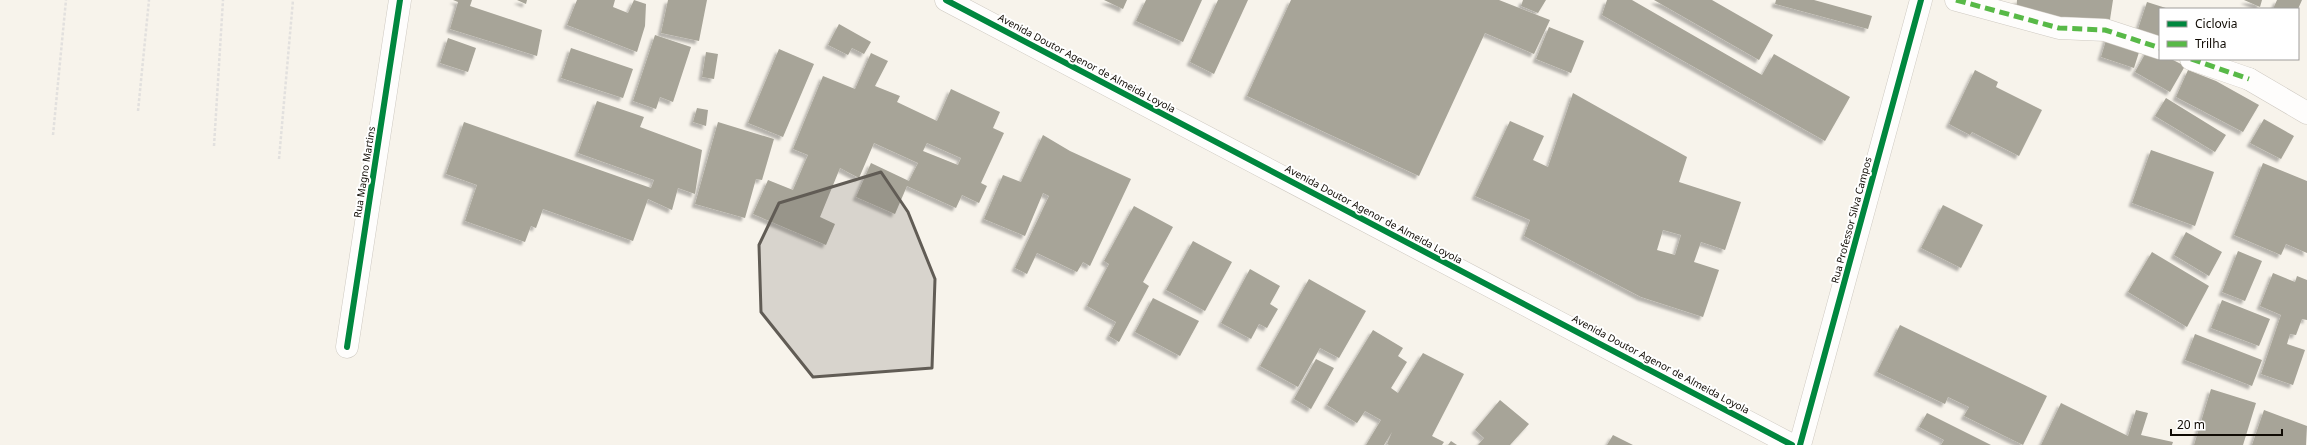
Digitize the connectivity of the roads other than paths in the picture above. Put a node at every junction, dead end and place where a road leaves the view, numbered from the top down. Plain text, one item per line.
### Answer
1 (400, 0) edge
2 (946, 0) edge
3 (1920, 0) edge
4 (1956, 0) edge
5 (2159, 48) edge
6 (2195, 60) edge
7 (2307, 113) edge
8 (347, 347) dead end
9 (1792, 445) edge
10 (1800, 445) edge

1 - 8 street, Rua Magno Martins
2 - 9 street, Avenida Doutor Agenor de Almeida Loyola
3 - 10 street, Rua Professor Silva Campos
4 - 5 street
6 - 7 street

